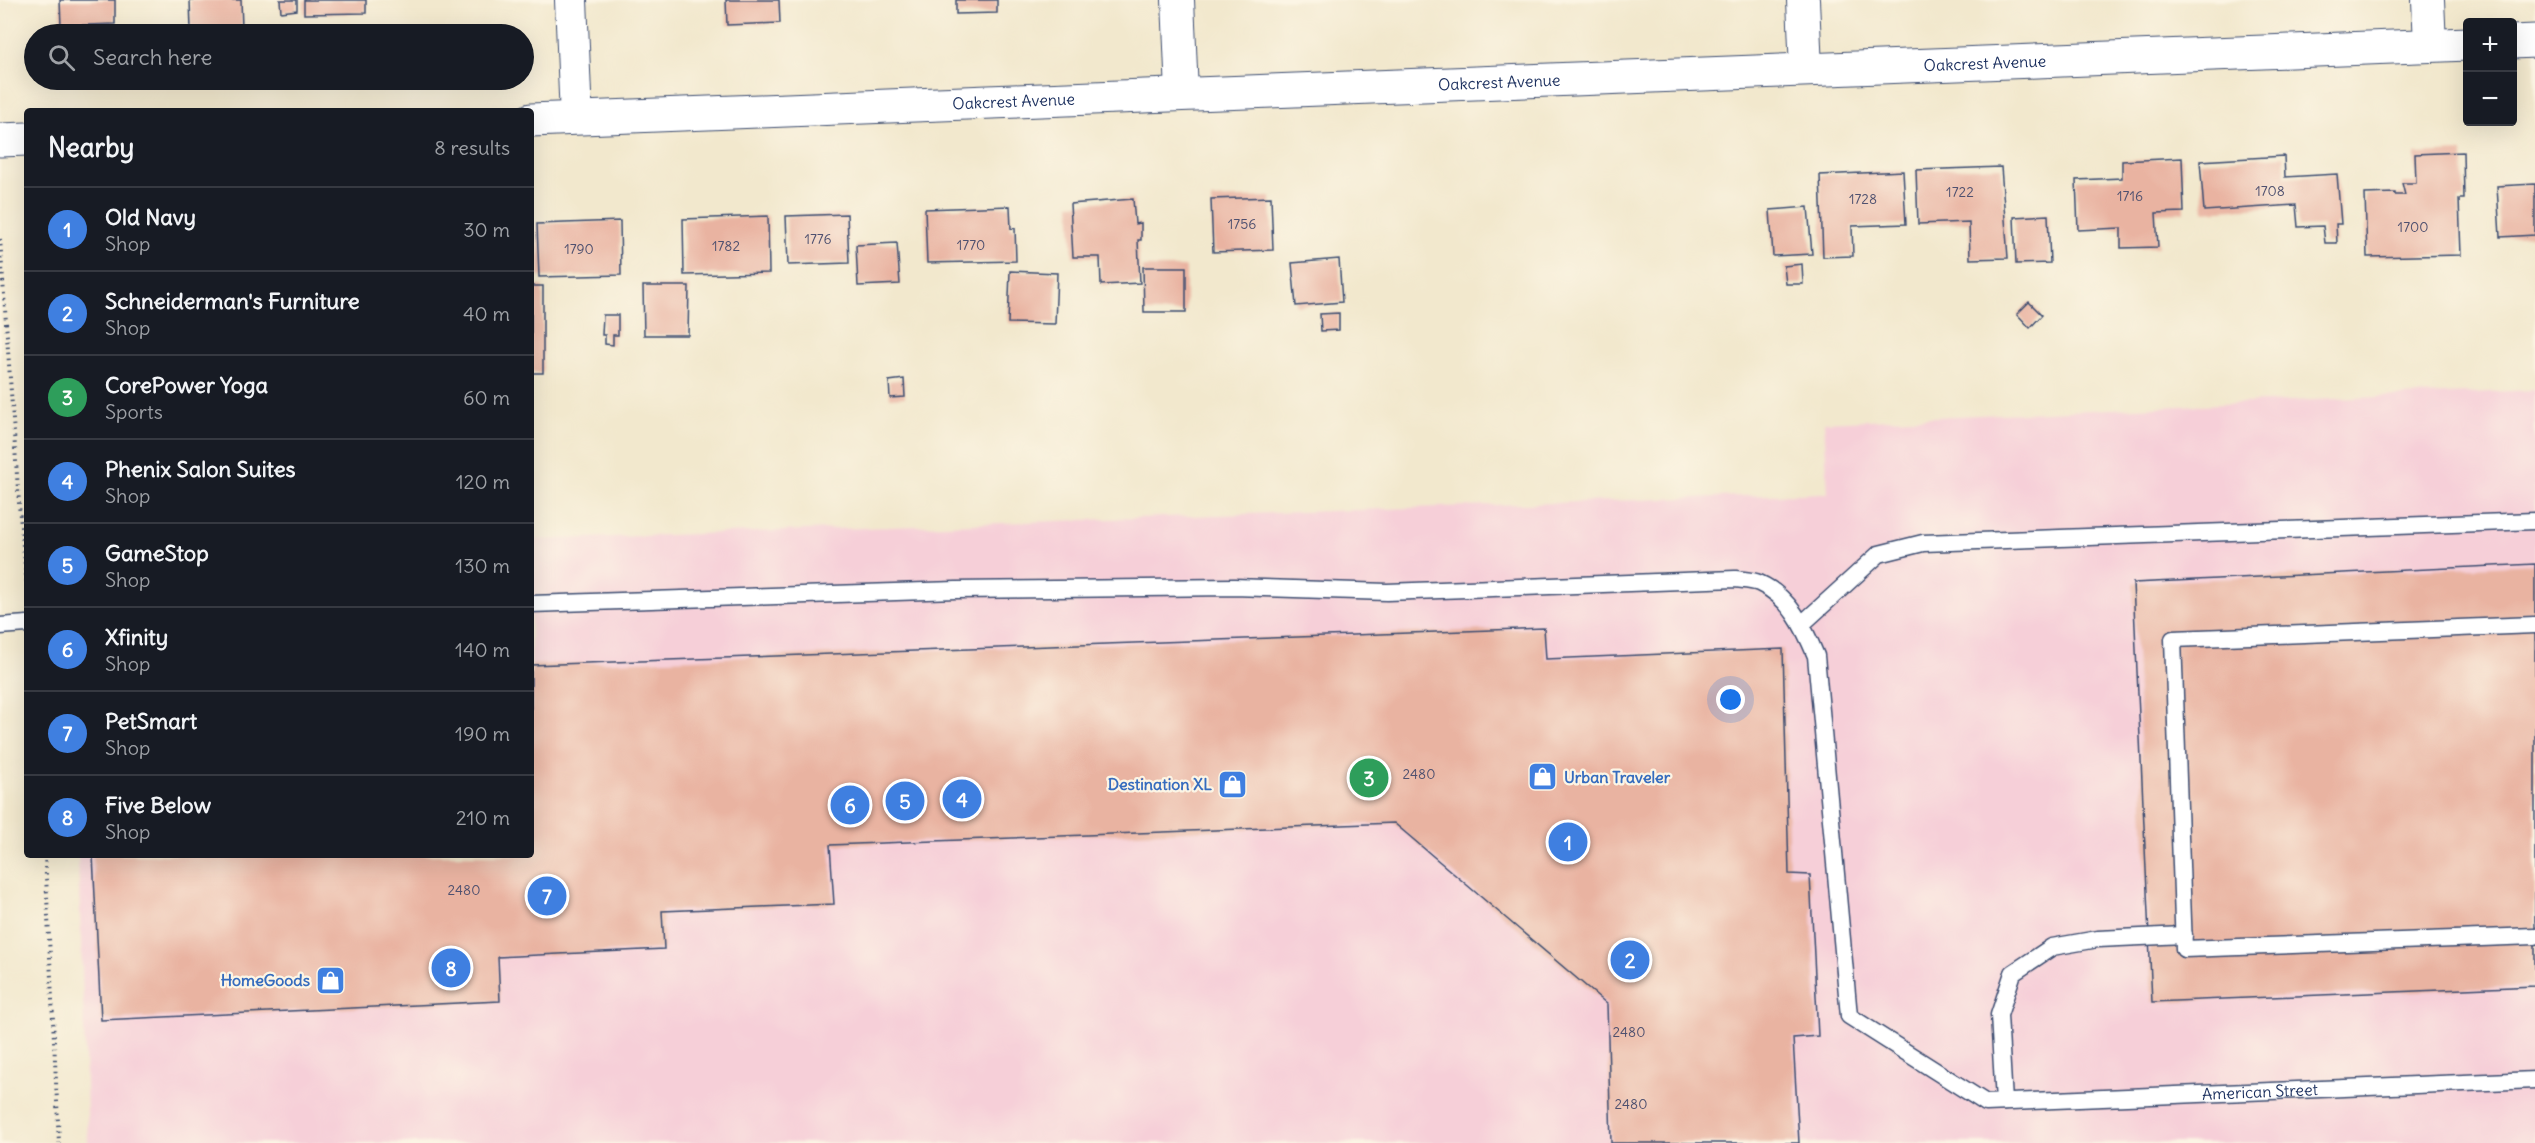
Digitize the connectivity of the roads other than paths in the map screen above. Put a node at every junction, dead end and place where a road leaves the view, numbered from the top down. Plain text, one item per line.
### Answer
1 (571, 0) edge
2 (1178, 0) edge
3 (1803, 0) edge
4 (2428, 0) edge
5 (2535, 41) edge
6 (2517, 42) edge
7 (2463, 44) edge
8 (2430, 45) junction
9 (1806, 70) junction
10 (1182, 94) junction
11 (576, 118) junction
12 (534, 120) edge
13 (24, 139) edge
14 (0, 140) edge
15 (2535, 520) edge
16 (534, 604) edge
17 (24, 624) edge
18 (1802, 624) junction
19 (2535, 625) edge
20 (0, 626) edge
21 (2184, 935) junction
22 (2535, 936) edge
23 (2535, 1080) edge
24 (2004, 1102) junction

1 - 11 street
2 - 10 street
3 - 9 street
4 - 8 street
5 - 6 street
7 - 8 street, Oakcrest Avenue
8 - 9 street, Oakcrest Avenue
9 - 10 street, Oakcrest Avenue
10 - 11 street, Oakcrest Avenue
11 - 12 street, Oakcrest Avenue
13 - 14 street
15 - 18 lane
16 - 18 lane
17 - 20 lane
18 - 24 lane, American Street
19 - 21 lane
21 - 22 lane
21 - 24 lane
23 - 24 lane, American Street

